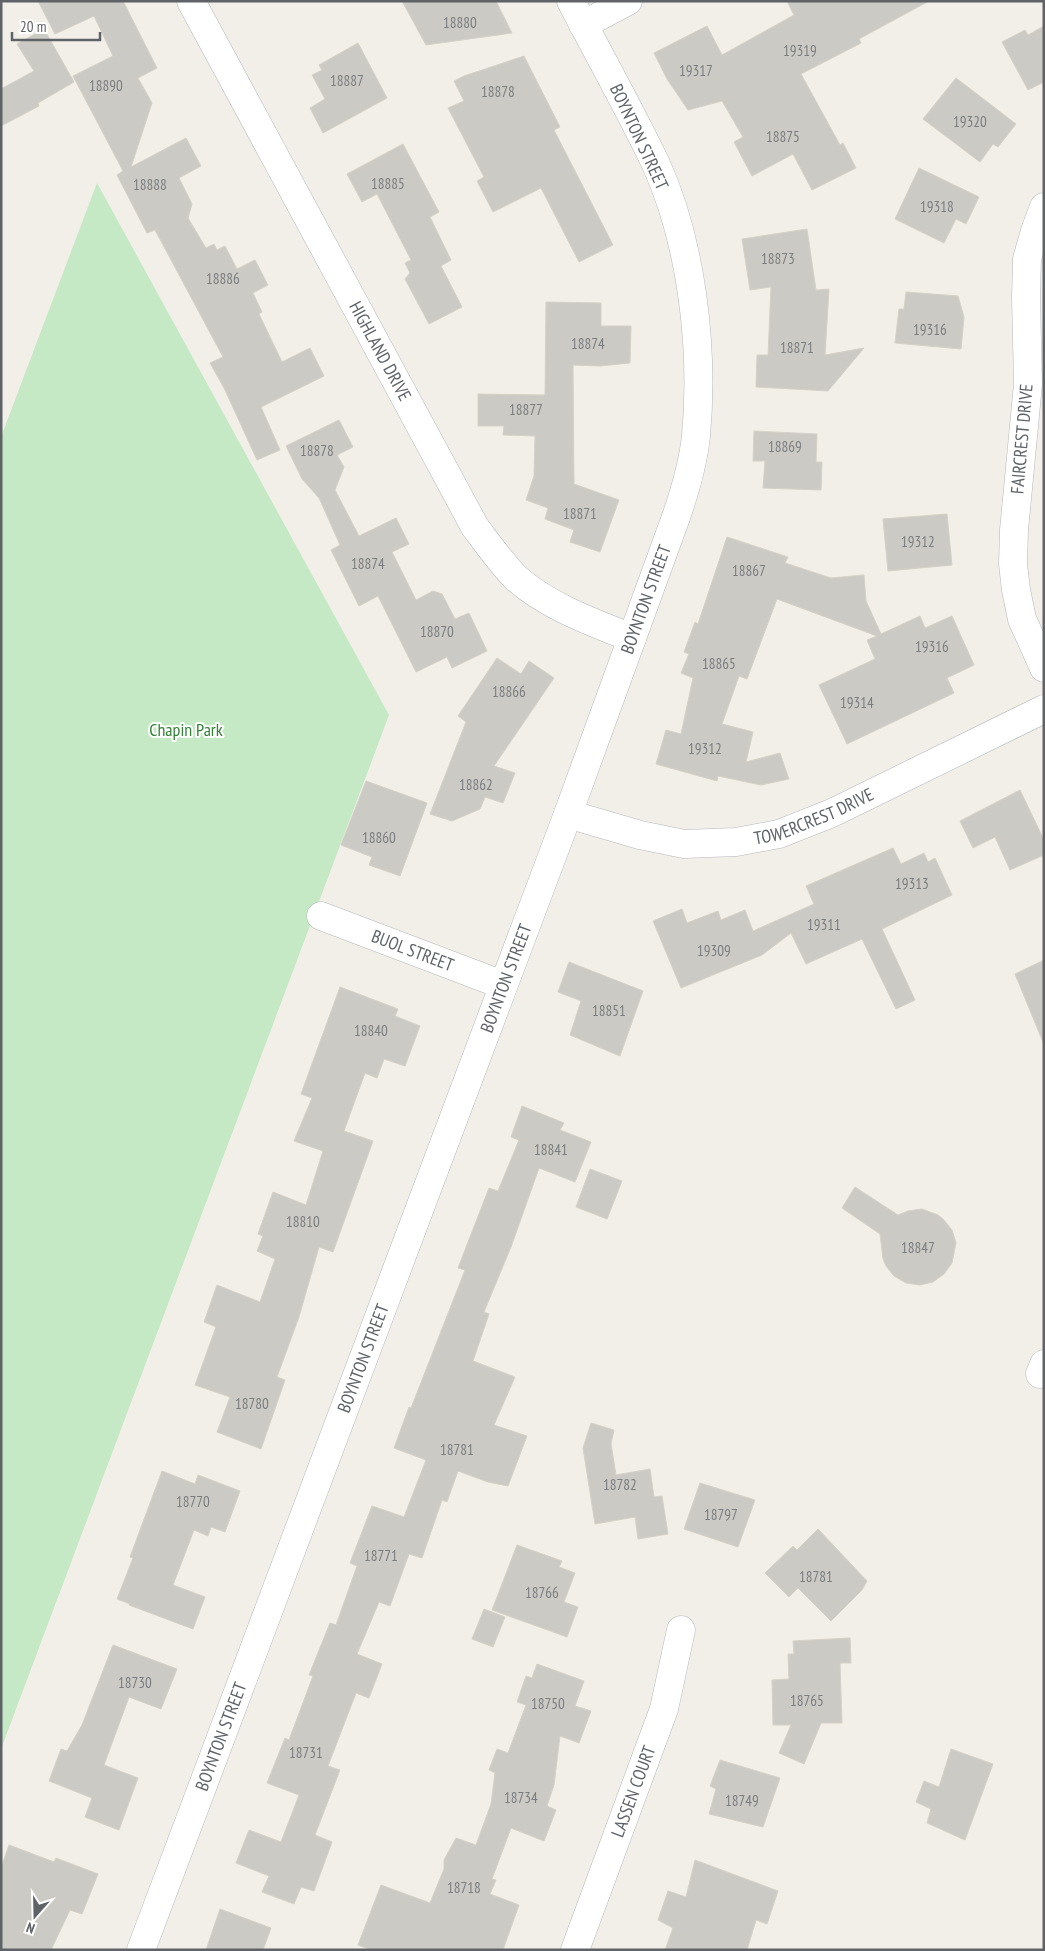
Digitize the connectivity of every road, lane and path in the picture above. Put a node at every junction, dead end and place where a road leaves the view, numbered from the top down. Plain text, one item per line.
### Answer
1 (191, 1) edge
2 (628, 1) edge
3 (577, 13) edge
4 (1044, 208) edge
5 (632, 638) junction
6 (1044, 668) edge
7 (1044, 709) edge
8 (568, 814) junction
9 (321, 916) dead end
10 (503, 985) junction
11 (681, 1630) dead end
12 (141, 1950) edge
13 (574, 1950) edge

1 - 5 street, HIGHLAND DRIVE
2 - 3 street
3 - 5 street, BOYNTON STREET
4 - 6 street, FAIRCREST DRIVE
5 - 8 street, BOYNTON STREET
7 - 8 street, TOWERCREST DRIVE
8 - 10 street, BOYNTON STREET
9 - 10 street, BUOL STREET
10 - 12 street, BOYNTON STREET
11 - 13 street, LASSEN COURT

